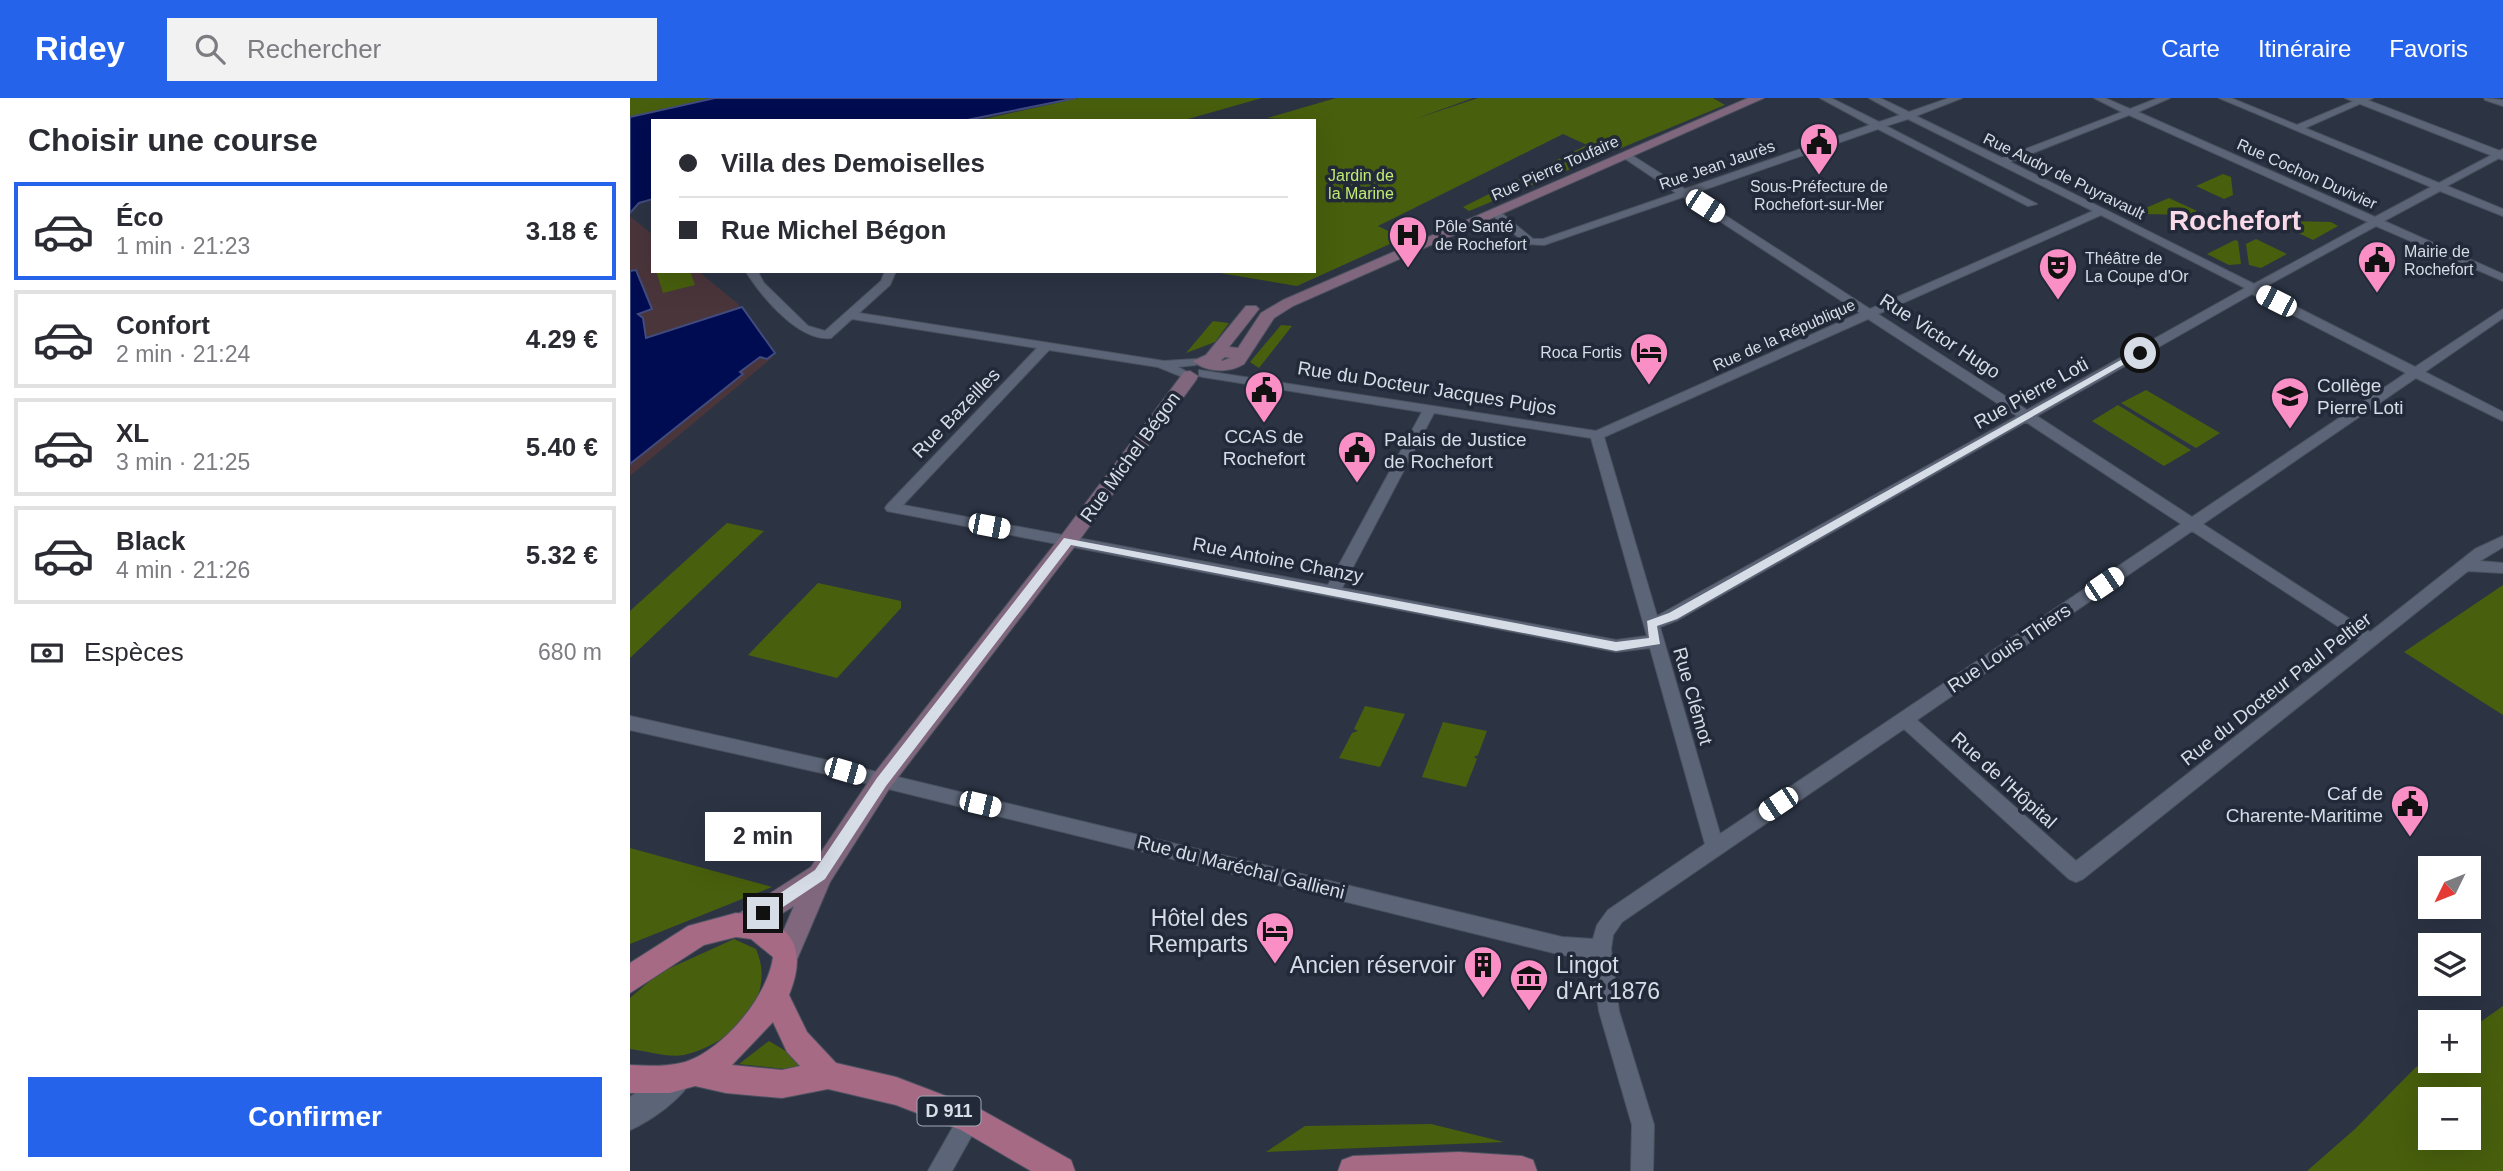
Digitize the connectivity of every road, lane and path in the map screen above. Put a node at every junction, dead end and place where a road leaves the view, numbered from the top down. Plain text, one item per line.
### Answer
1 (1758, 98) edge
2 (1824, 98) edge
3 (1872, 98) edge
4 (1958, 98) edge
5 (2098, 98) edge
6 (2166, 98) edge
7 (2223, 98) edge
8 (2488, 98) edge
9 (2360, 99) edge
10 (2503, 103) edge
11 (2130, 112) junction
12 (1907, 116) junction
13 (1878, 126) junction
14 (2297, 128) junction
15 (2502, 154) edge
16 (1627, 156) junction
17 (2000, 162) junction
18 (2439, 187) junction
19 (1684, 193) junction
20 (2032, 204) dead end
21 (2098, 212) junction
22 (2503, 213) edge
23 (1495, 214) junction
24 (2376, 221) junction
25 (754, 273) edge
26 (890, 273) edge
27 (2503, 278) edge
28 (2252, 289) junction
29 (1262, 311) junction
30 (2503, 313) edge
31 (851, 315) junction
32 (1872, 315) junction
33 (1047, 345) junction
34 (1209, 366) junction
35 (2416, 373) junction
36 (1250, 379) junction
37 (1430, 409) junction
38 (2028, 417) junction
39 (2503, 417) edge
40 (1597, 435) junction
41 (892, 508) joint
42 (2193, 524) junction
43 (1068, 541) junction
44 (2503, 541) edge
45 (2465, 565) junction
46 (2503, 568) edge
47 (1333, 590) junction
48 (1651, 624) junction
49 (1656, 640) junction
50 (2372, 641) junction
51 (1904, 718) junction
52 (630, 723) edge
53 (881, 782) junction
54 (1715, 847) junction
55 (2076, 873) joint
56 (820, 875) junction
57 (744, 925) junction
58 (1601, 949) junction
59 (786, 955) junction
60 (640, 965) edge
61 (630, 980) edge
62 (775, 995) junction
63 (686, 1075) junction
64 (828, 1075) junction
65 (630, 1079) edge
66 (630, 1115) edge
67 (970, 1119) junction
68 (1459, 1169) edge
69 (939, 1171) edge
70 (1060, 1171) edge
71 (1353, 1171) edge
72 (1522, 1171) edge
73 (1642, 1171) edge

1 - 16 main road, Rue Pierre Toufaire
2 - 13 street
3 - 12 street, Rue Audry de Puyravault
4 - 12 street, Rue Jean Jaurès
5 - 11 street, Rue Cochon Duvivier
6 - 11 street
7 - 14 street
8 - 10 street
9 - 14 street
9 - 15 street
11 - 17 street
11 - 24 street, Rue Cochon Duvivier
12 - 13 street, Rue Jean Jaurès
12 - 17 street, Rue Audry de Puyravault
13 - 19 street, Rue Jean Jaurès
13 - 20 street
14 - 18 street
15 - 18 street, Rue Pierre Loti
16 - 19 street, Rue Victor Hugo
16 - 23 main road, Rue Pierre Toufaire
17 - 21 street, Rue Audry de Puyravault
18 - 22 street
18 - 24 street, Rue Pierre Loti
19 - 23 street, Rue Jean Jaurès
19 - 32 street, Rue Victor Hugo
21 - 28 street, Rue Audry de Puyravault
21 - 32 street, Rue de la République
23 - 29 main road, Rue Pierre Toufaire
24 - 27 street, Rue Cochon Duvivier
24 - 28 street, Rue Pierre Loti
25 - 31 street
26 - 31 street
28 - 35 street, Rue Audry de Puyravault
28 - 38 street, Rue Pierre Loti
29 - 34 main road
29 - 34 main road
30 - 35 street, Rue Louis Thiers
31 - 33 street, Rue du Docteur Jacques Pujos
32 - 38 street, Rue Victor Hugo
32 - 40 street, Rue de la République
33 - 34 street, Rue du Docteur Jacques Pujos
33 - 41 street, Rue Bazeilles
34 - 36 street, Rue du Docteur Jacques Pujos
34 - 36 street, Rue du Docteur Jacques Pujos
34 - 43 main road, Rue Michel Bégon
35 - 39 street, Rue Audry de Puyravault
35 - 42 street, Rue Louis Thiers
36 - 37 street, Rue du Docteur Jacques Pujos
37 - 40 street, Rue du Docteur Jacques Pujos
37 - 47 street
38 - 42 street, Rue Victor Hugo
38 - 48 street, Rue Pierre Loti
40 - 48 street, Rue Clémot
41 - 43 street, Rue Antoine Chanzy
42 - 50 street, Rue Victor Hugo
42 - 51 street, Rue Louis Thiers
43 - 47 street, Rue Antoine Chanzy
43 - 53 main road, Rue Michel Bégon
44 - 45 street, Rue du Docteur Paul Peltier
45 - 46 street
45 - 50 street, Rue du Docteur Paul Peltier
47 - 49 street, Rue Antoine Chanzy
48 - 49 street, Rue Clémot
49 - 54 street, Rue Clémot
50 - 55 street, Rue du Docteur Paul Peltier
51 - 54 street, Rue Louis Thiers
51 - 55 street, Rue de l'Hôpital
52 - 53 street, Rue du Maréchal Gallieni
53 - 56 main road, Rue Michel Bégon
53 - 58 street, Rue du Maréchal Gallieni
54 - 58 street, Rue Louis Thiers
56 - 57 main road, Rue Michel Bégon
56 - 59 main road, Rue Michel Bégon
57 - 59 main road
57 - 60 main road
58 - 73 street
59 - 62 main road
60 - 61 main road
62 - 63 main road
62 - 64 main road
63 - 64 main road, D 911
63 - 65 main road
63 - 66 street
64 - 67 main road, D 911
67 - 69 street
67 - 70 main road, D 911
68 - 71 main road
68 - 72 main road

